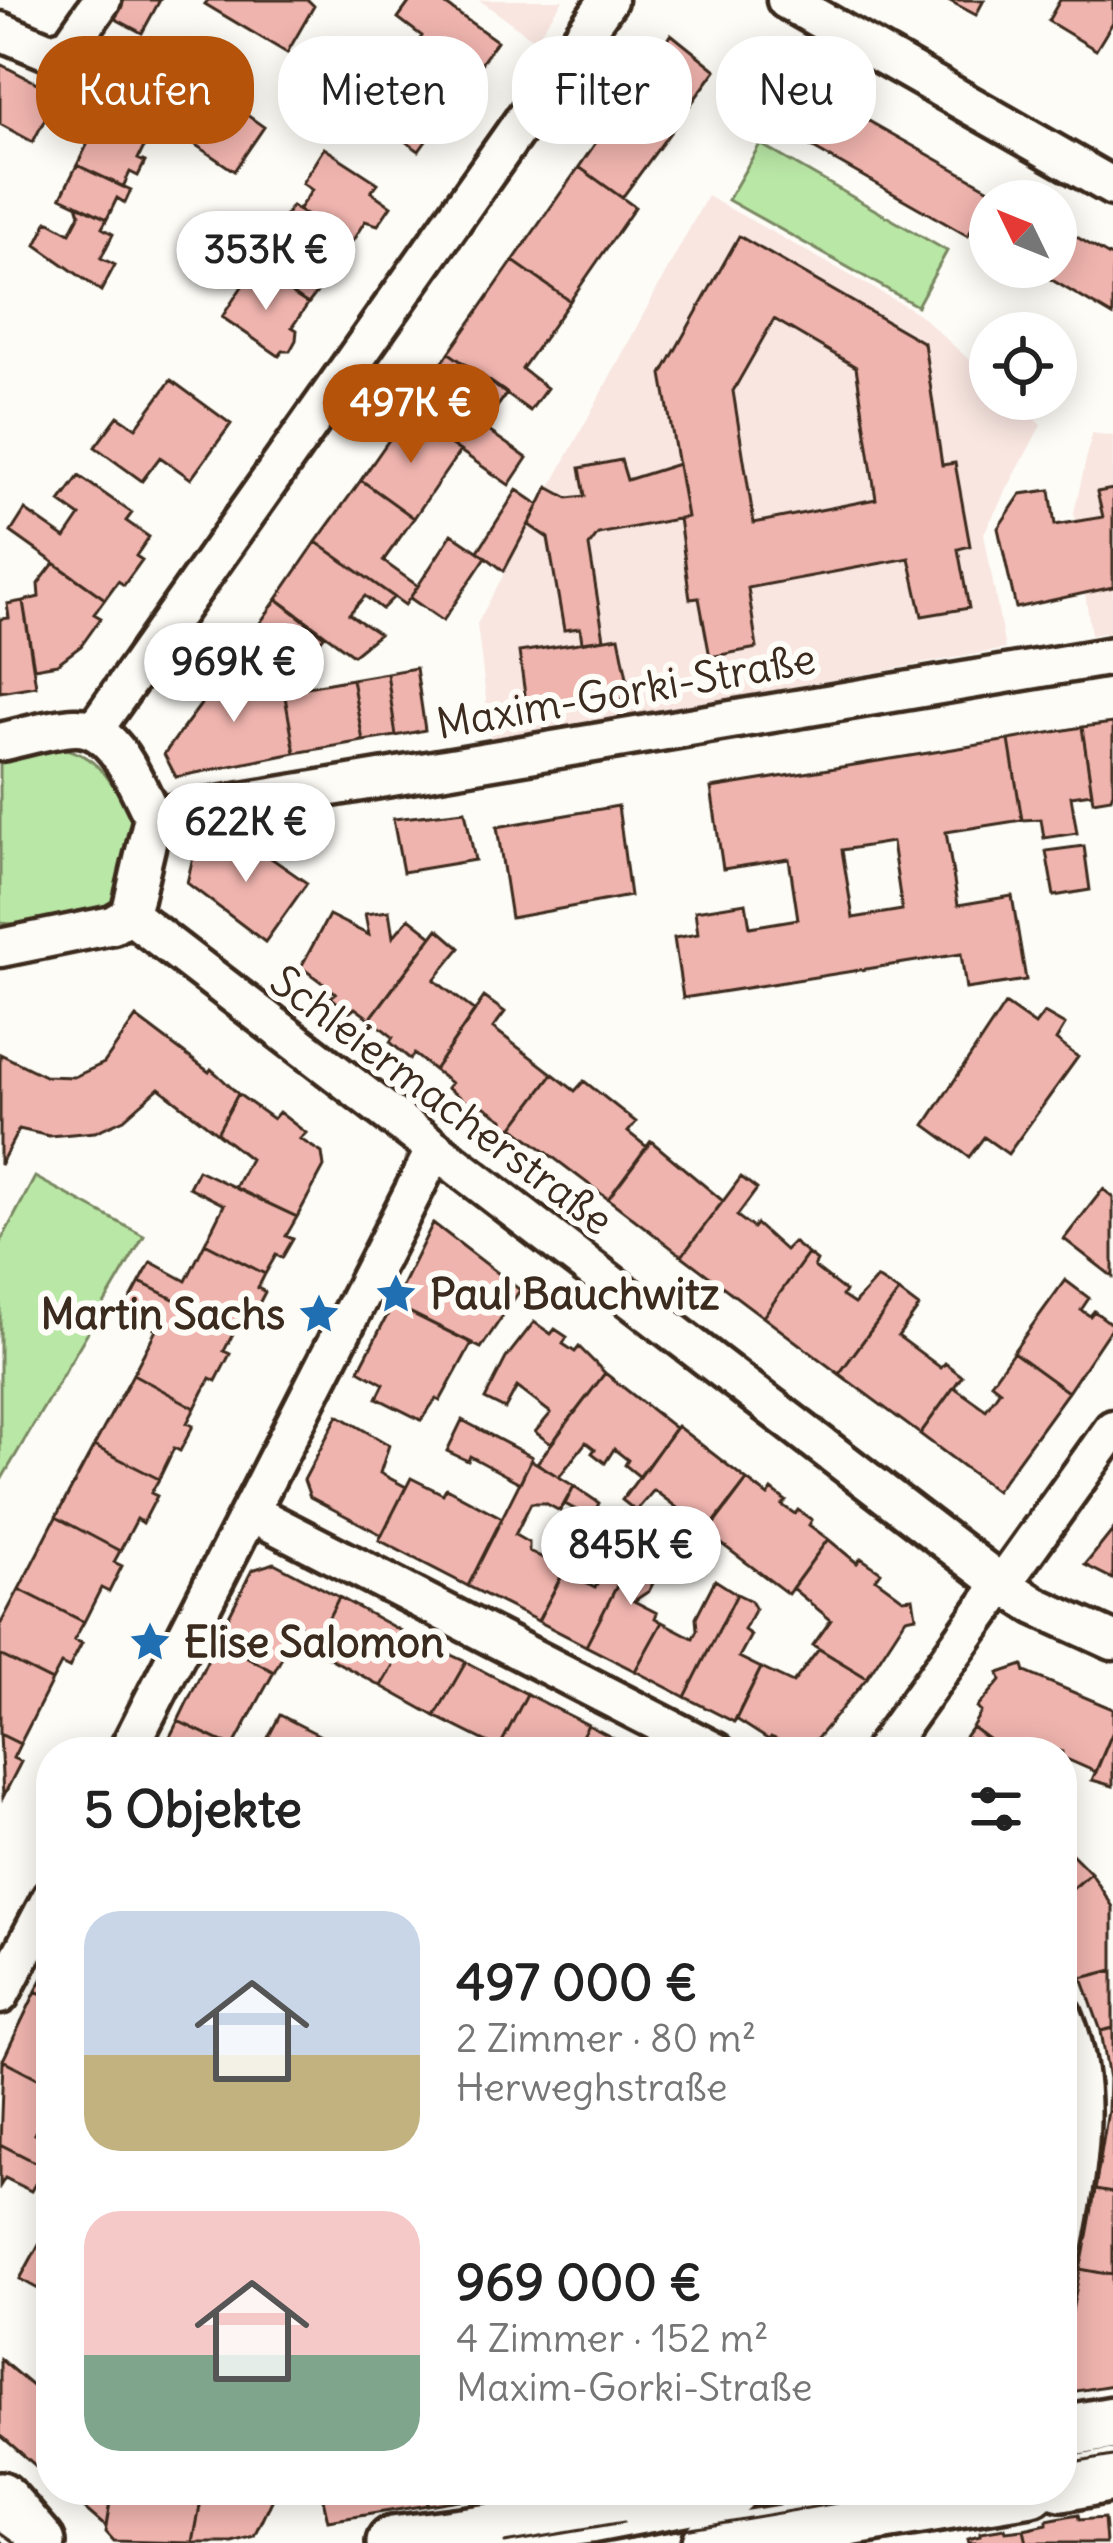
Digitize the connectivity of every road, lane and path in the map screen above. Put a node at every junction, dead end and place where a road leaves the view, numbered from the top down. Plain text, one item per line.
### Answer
1 (102, 0) edge
2 (608, 0) edge
3 (786, 0) edge
4 (0, 31) edge
5 (1113, 187) edge
6 (1113, 656) edge
7 (94, 730) junction
8 (0, 742) edge
9 (153, 817) junction
10 (130, 915) junction
11 (0, 948) edge
12 (434, 1151) junction
13 (1113, 1429) edge
14 (250, 1512) junction
15 (1002, 1585) junction
16 (1113, 1641) edge
17 (135, 1737) edge
18 (687, 1737) edge
19 (893, 1737) edge
20 (36, 1927) edge
21 (0, 1995) edge
22 (1077, 2071) edge
23 (1077, 2177) edge
24 (1113, 2423) edge
25 (1077, 2429) edge
26 (1113, 2475) edge
27 (1077, 2482) edge
28 (0, 2498) edge
29 (711, 2505) edge
30 (39, 2543) edge
31 (393, 2543) edge

1 - 4 street
2 - 7 street
3 - 5 street
6 - 9 street, Maxim-Gorki-Straße
7 - 8 street
7 - 9 street
9 - 10 street
10 - 11 street
10 - 12 street, Schleiermacherstraße
12 - 14 street
12 - 15 street, Schleiermacherstraße
13 - 15 street
14 - 17 street
14 - 18 street
15 - 16 street, Schleiermacherstraße
15 - 19 street
20 - 21 street
22 - 23 street
24 - 25 street
26 - 27 street
28 - 30 street
29 - 31 street

